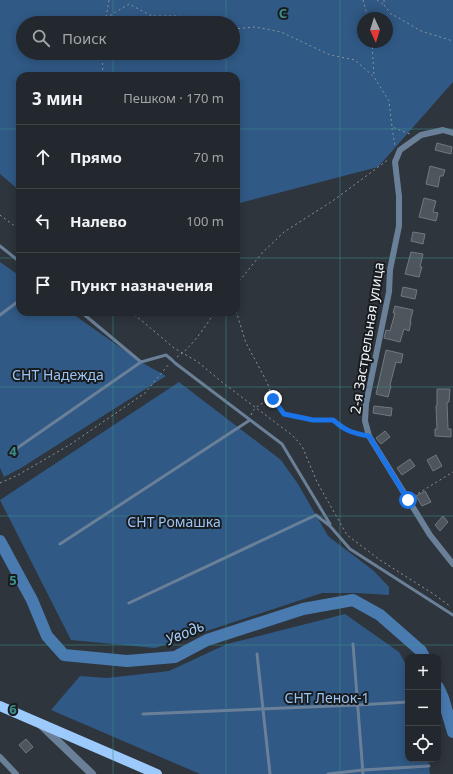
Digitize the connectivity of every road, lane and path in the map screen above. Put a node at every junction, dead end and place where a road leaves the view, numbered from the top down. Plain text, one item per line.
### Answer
1 (109, 0) edge
2 (363, 0) edge
3 (377, 0) edge
4 (384, 0) edge
5 (384, 6) junction
6 (366, 12) edge
7 (106, 16) edge
8 (109, 16) edge
9 (152, 16) edge
10 (152, 16) edge
11 (179, 16) edge
12 (240, 28) edge
13 (453, 41) edge
14 (372, 48) edge
15 (102, 60) edge
16 (103, 72) edge
17 (374, 77) junction
18 (392, 127) junction
19 (453, 133) edge
20 (418, 138) junction
21 (398, 151) junction
22 (0, 215) edge
23 (16, 227) edge
24 (0, 246) edge
25 (16, 259) edge
26 (240, 280) edge
27 (16, 303) edge
28 (0, 316) edge
29 (86, 316) edge
30 (136, 316) edge
31 (212, 316) edge
32 (238, 316) edge
33 (183, 353) junction
34 (172, 360) junction
35 (141, 362) junction
36 (273, 399) junction
37 (256, 408) junction
38 (250, 420) junction
39 (369, 436) junction
40 (10, 453) dead end
41 (453, 472) edge
42 (0, 483) edge
43 (408, 500) junction
44 (330, 526) junction
45 (60, 544) dead end
46 (453, 564) edge
47 (129, 603) dead end
48 (453, 608) edge
49 (453, 615) edge
50 (353, 644) dead end
51 (257, 654) dead end
52 (405, 702) edge
53 (358, 705) junction
54 (0, 706) edge
55 (263, 709) junction
56 (143, 714) dead end
57 (39, 722) junction
58 (0, 757) edge
59 (429, 766) dead end
60 (363, 772) edge
61 (16, 774) edge
62 (92, 774) edge
63 (157, 774) edge
64 (270, 774) edge
65 (328, 774) edge

1 - 7 path
2 - 6 path
3 - 5 path
4 - 5 path
5 - 13 path
8 - 10 path
9 - 11 path
12 - 17 path
14 - 17 path
15 - 16 path
17 - 18 path
18 - 20 path
18 - 21 path
19 - 20 street
20 - 21 street
21 - 26 path
21 - 39 street, 2-я Застрельная улица
22 - 23 path
24 - 25 lane
27 - 28 lane
29 - 35 lane
30 - 33 path
31 - 33 path
32 - 36 path
33 - 34 path
33 - 37 path
34 - 35 lane
34 - 38 lane
34 - 42 path
35 - 40 lane
36 - 37 path
36 - 39 path
37 - 38 path
37 - 48 path
38 - 44 lane
38 - 45 lane
39 - 43 street, 2-я Застрельная улица
41 - 43 path
43 - 46 street, 2-я Застрельная улица
44 - 47 lane
44 - 49 lane
50 - 53 lane
51 - 55 lane
52 - 53 lane
53 - 55 lane
53 - 60 lane
54 - 57 main road
55 - 56 lane
55 - 64 lane
57 - 62 street
57 - 63 main road
58 - 61 street
59 - 60 lane
60 - 65 lane

